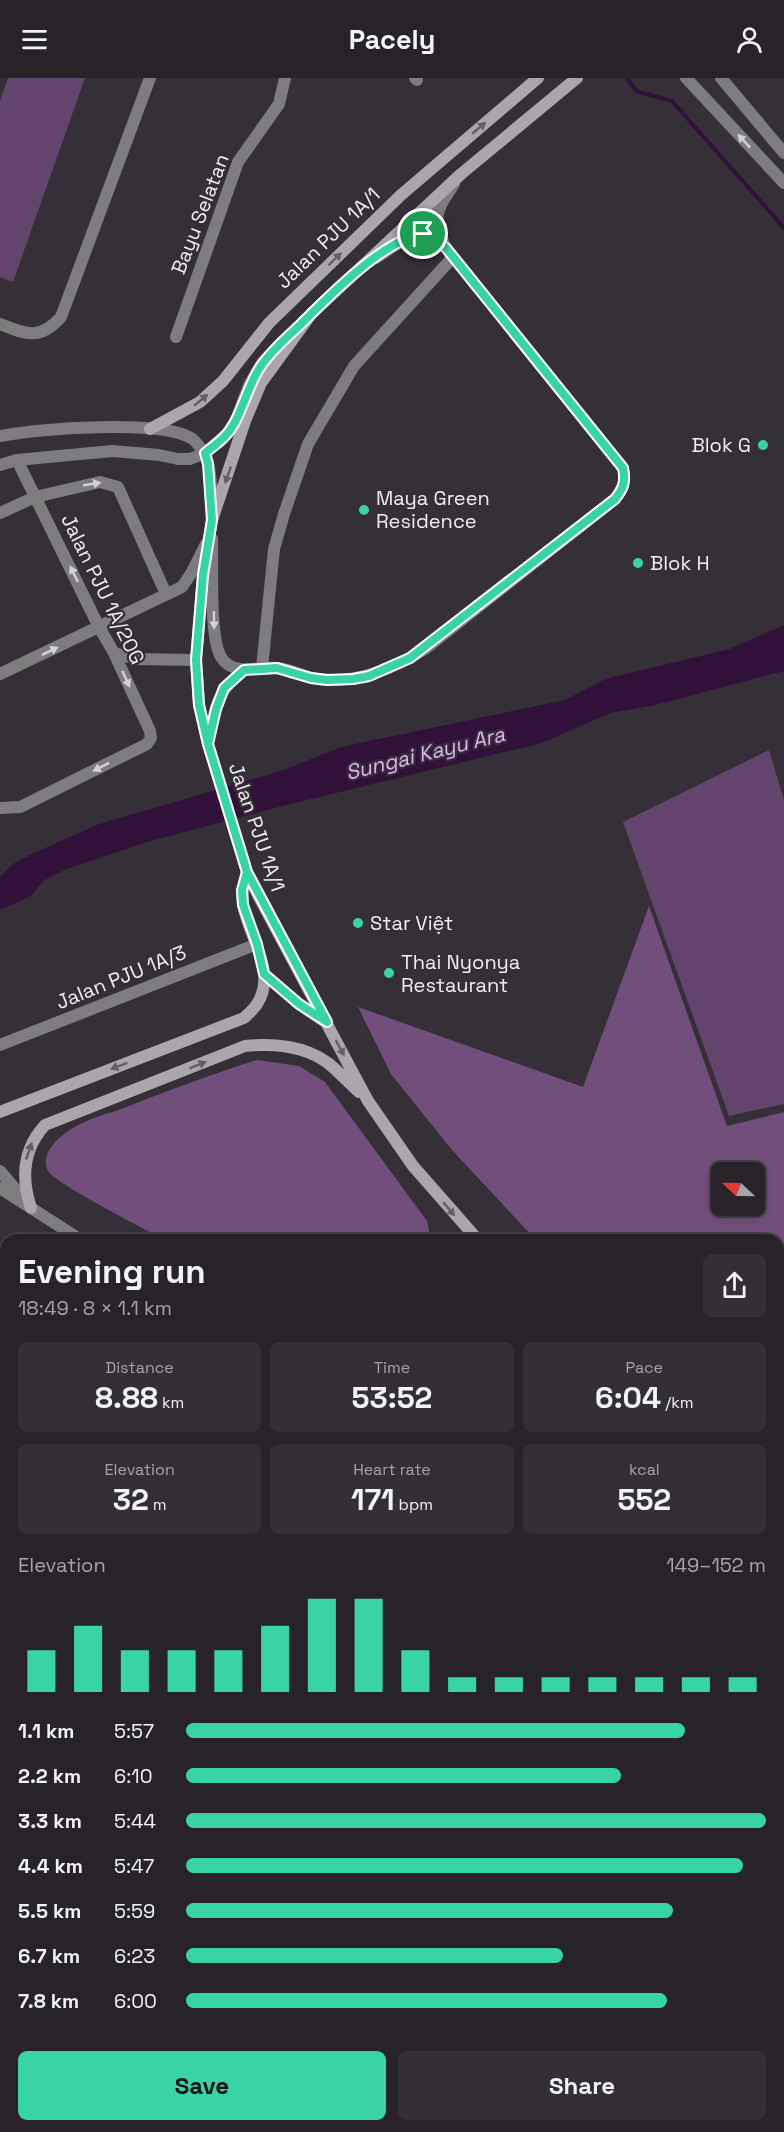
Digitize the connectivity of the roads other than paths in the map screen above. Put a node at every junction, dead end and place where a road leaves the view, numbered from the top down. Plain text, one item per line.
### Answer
1 (150, 78) edge
2 (285, 78) edge
3 (538, 78) edge
4 (578, 78) edge
5 (686, 78) edge
6 (721, 78) edge
7 (784, 153) edge
8 (460, 174) junction
9 (784, 183) edge
10 (449, 253) junction
11 (364, 265) junction
12 (312, 313) junction
13 (0, 324) edge
14 (176, 337) dead end
15 (150, 429) junction
16 (0, 436) edge
17 (205, 453) junction
18 (17, 460) junction
19 (0, 465) edge
20 (35, 497) junction
21 (0, 513) edge
22 (212, 520) junction
23 (208, 542) junction
24 (166, 594) junction
25 (99, 627) junction
26 (114, 653) junction
27 (196, 660) junction
28 (262, 668) junction
29 (244, 670) junction
30 (0, 674) edge
31 (208, 744) junction
32 (0, 808) edge
33 (246, 869) junction
34 (257, 944) junction
35 (264, 974) junction
36 (327, 1022) junction
37 (0, 1045) edge
38 (368, 1101) junction
39 (0, 1112) edge
40 (0, 1171) edge
41 (0, 1188) edge
42 (31, 1208) junction
43 (72, 1234) edge
44 (473, 1234) edge

1 - 13 street
2 - 14 street, Bayu Selatan
15 -> 3 main road, Jalan PJU 1A/1
4 - 8 main road, Jalan PJU 1A/1
9 -> 5 street
6 - 7 street
8 - 10 street
8 - 11 main road, Jalan PJU 1A/1
10 - 11 street
10 - 28 street
10 - 28 street
11 - 12 main road, Jalan PJU 1A/1
12 - 17 street
12 -> 22 main road, Jalan PJU 1A/1
15 - 16 street
15 - 17 street
17 - 18 street
17 - 22 street
18 - 19 street
18 - 20 street, Jalan PJU 1A/20G
20 - 21 street
20 -> 24 street
25 -> 20 street, Jalan PJU 1A/20G
22 - 23 main road, Jalan PJU 1A/1
22 -> 29 street
23 - 24 street
23 - 27 main road, Jalan PJU 1A/1
24 - 25 street
25 - 26 street, Jalan PJU 1A/20G
30 -> 25 street
26 - 27 street
26 -> 32 street, Jalan PJU 1A/20G
27 - 31 main road, Jalan PJU 1A/1
28 - 29 street
29 - 31 street
31 - 33 main road, Jalan PJU 1A/1
33 - 34 main road
33 - 36 main road, Jalan PJU 1A/1
34 - 35 main road
34 - 37 street, Jalan PJU 1A/3
35 - 36 main road
35 -> 39 main road
36 -> 38 main road, Jalan PJU 1A/1
42 -> 38 main road
38 -> 44 main road, Jalan PJU 1A/1
40 - 42 street
41 - 42 street
42 - 43 street

